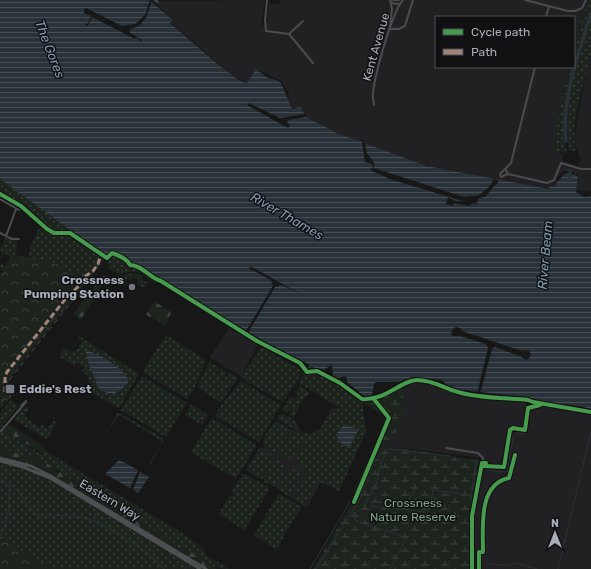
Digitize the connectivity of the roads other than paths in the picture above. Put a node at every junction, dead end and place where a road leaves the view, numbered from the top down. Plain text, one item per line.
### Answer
1 (267, 0) edge
2 (399, 0) edge
3 (403, 0) edge
4 (412, 0) edge
5 (525, 0) edge
6 (586, 0) edge
7 (391, 1) edge
8 (400, 4) junction
9 (549, 6) junction
10 (546, 16) edge
11 (303, 21) dead end
12 (390, 25) junction
13 (389, 29) junction
14 (289, 34) junction
15 (313, 63) dead end
16 (535, 68) edge
17 (374, 105) dead end
18 (591, 169) edge
19 (506, 170) junction
20 (508, 174) junction
21 (0, 199) edge
22 (0, 233) edge
23 (6, 236) junction
24 (19, 239) dead end
25 (21, 407) dead end
26 (0, 432) edge
27 (446, 448) dead end
28 (0, 458) edge
29 (0, 461) edge
30 (10, 461) junction
31 (200, 569) edge
32 (206, 569) edge
33 (472, 569) edge

1 - 14 street
2 - 7 street, Kent Avenue
3 - 8 street
4 - 13 street
5 - 9 street
6 - 9 street
7 - 8 street, Kent Avenue
7 - 12 street
8 - 12 street, Kent Avenue
9 - 10 street
11 - 14 street
12 - 13 street, Kent Avenue
13 - 17 street, Kent Avenue
14 - 15 street
16 - 19 street
18 - 20 street
19 - 20 street
19 - 20 street
21 - 23 street
22 - 23 street
23 - 24 street
25 - 26 street
27 - 33 street
28 - 30 main road, Eastern Way
29 - 30 main road, Eastern Way
30 - 31 main road, Eastern Way
30 - 32 main road, Eastern Way

